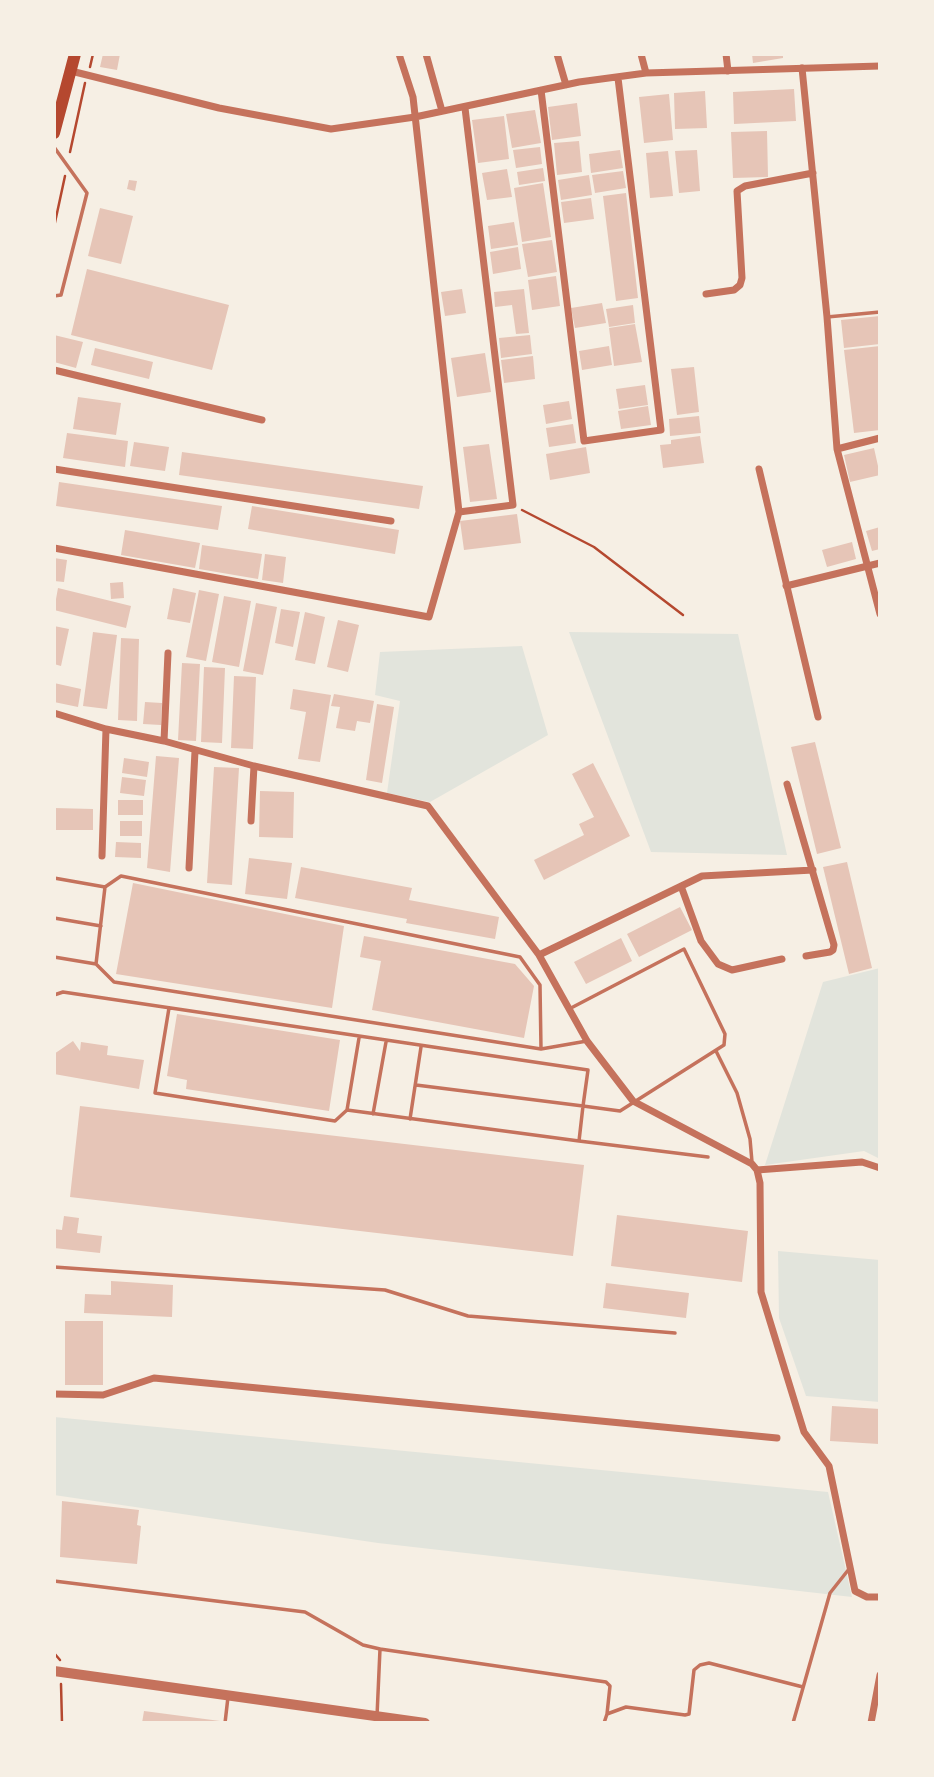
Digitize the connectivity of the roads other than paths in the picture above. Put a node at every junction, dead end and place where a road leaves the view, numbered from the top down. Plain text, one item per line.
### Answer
1 (399, 54) edge
2 (426, 54) edge
3 (557, 54) edge
4 (641, 54) edge
5 (726, 54) edge
6 (71, 59) edge
7 (880, 66) edge
8 (802, 68) junction
9 (728, 71) junction
10 (646, 74) junction
11 (618, 78) junction
12 (566, 85) junction
13 (541, 90) junction
14 (465, 108) junction
15 (442, 111) junction
16 (415, 117) junction
17 (54, 133) edge
18 (54, 148) edge
19 (813, 173) junction
20 (706, 294) dead end
21 (54, 296) edge
22 (880, 312) edge
23 (827, 317) junction
24 (54, 370) edge
25 (262, 420) dead end
26 (880, 438) edge
27 (837, 449) junction
28 (54, 469) edge
29 (759, 469) dead end
30 (459, 512) junction
31 (391, 521) dead end
32 (54, 548) edge
33 (880, 563) edge
34 (868, 566) junction
35 (786, 586) junction
36 (880, 614) edge
37 (167, 653) dead end
38 (54, 713) edge
39 (818, 717) dead end
40 (106, 729) junction
41 (164, 741) junction
42 (195, 751) junction
43 (254, 766) junction
44 (787, 783) dead end
45 (251, 821) dead end
46 (102, 856) dead end
47 (189, 868) dead end
48 (813, 870) junction
49 (54, 878) edge
50 (681, 886) junction
51 (106, 887) junction
52 (54, 918) edge
53 (101, 926) junction
54 (539, 955) junction
55 (806, 956) dead end
56 (54, 957) edge
57 (782, 959) dead end
58 (96, 964) junction
59 (54, 995) edge
60 (169, 1007) junction
61 (569, 1009) junction
62 (359, 1038) junction
63 (587, 1041) junction
64 (386, 1042) junction
65 (421, 1047) junction
66 (541, 1049) junction
67 (716, 1050) junction
68 (416, 1084) junction
69 (633, 1101) junction
70 (583, 1107) junction
71 (347, 1111) junction
72 (373, 1114) junction
73 (410, 1119) junction
74 (579, 1141) junction
75 (708, 1157) dead end
76 (755, 1167) junction
77 (880, 1168) edge
78 (54, 1267) edge
79 (675, 1333) dead end
80 (54, 1394) edge
81 (777, 1438) dead end
82 (850, 1567) junction
83 (54, 1581) edge
84 (880, 1597) edge
85 (380, 1649) junction
86 (57, 1671) edge
87 (880, 1675) edge
88 (803, 1687) junction
89 (228, 1695) junction
90 (607, 1714) junction
91 (377, 1716) junction
92 (225, 1723) edge
93 (425, 1723) edge
94 (604, 1723) edge
95 (793, 1723) edge
96 (871, 1723) edge

1 - 16 street
2 - 15 street
3 - 12 street
4 - 10 street
5 - 9 street
6 - 16 street
6 - 17 highway
7 - 8 street
8 - 9 street
8 - 19 street
9 - 10 street
10 - 11 street
11 - 12 street
11 - 13 street
12 - 13 street
13 - 14 street
14 - 15 street
14 - 30 street
15 - 16 street
16 - 30 street
18 - 21 lane
19 - 20 street
19 - 23 street
22 - 23 lane
23 - 27 street
24 - 25 street
26 - 27 street
27 - 34 street
28 - 31 street
29 - 35 street
30 - 32 street
33 - 34 street
34 - 35 street
34 - 36 street
35 - 39 street
37 - 41 street
38 - 40 street
40 - 41 street
40 - 46 street
41 - 42 street
42 - 43 street
42 - 47 street
43 - 45 street
43 - 54 street
44 - 48 street
48 - 50 street
48 - 55 street
49 - 51 lane
50 - 54 street
50 - 57 street
51 - 53 lane
51 - 66 lane
52 - 53 lane
53 - 58 lane
54 - 61 street
56 - 58 lane
58 - 66 lane
59 - 60 lane
60 - 62 lane
60 - 71 lane
61 - 63 street
61 - 67 lane
62 - 64 lane
62 - 71 lane
63 - 66 lane
63 - 69 street
64 - 65 lane
64 - 72 lane
65 - 68 lane
65 - 70 lane
67 - 69 lane
67 - 76 lane
68 - 70 lane
68 - 73 lane
69 - 70 lane
69 - 76 street
70 - 74 lane
71 - 72 lane
72 - 73 lane
73 - 74 lane
74 - 75 lane
76 - 77 street
76 - 82 street
78 - 79 lane
80 - 81 street
82 - 84 street
82 - 88 lane
83 - 85 lane
85 - 90 lane
85 - 91 lane
86 - 89 street
87 - 96 street
88 - 90 lane
88 - 95 lane
89 - 91 street
89 - 92 lane
90 - 94 lane
91 - 93 street

